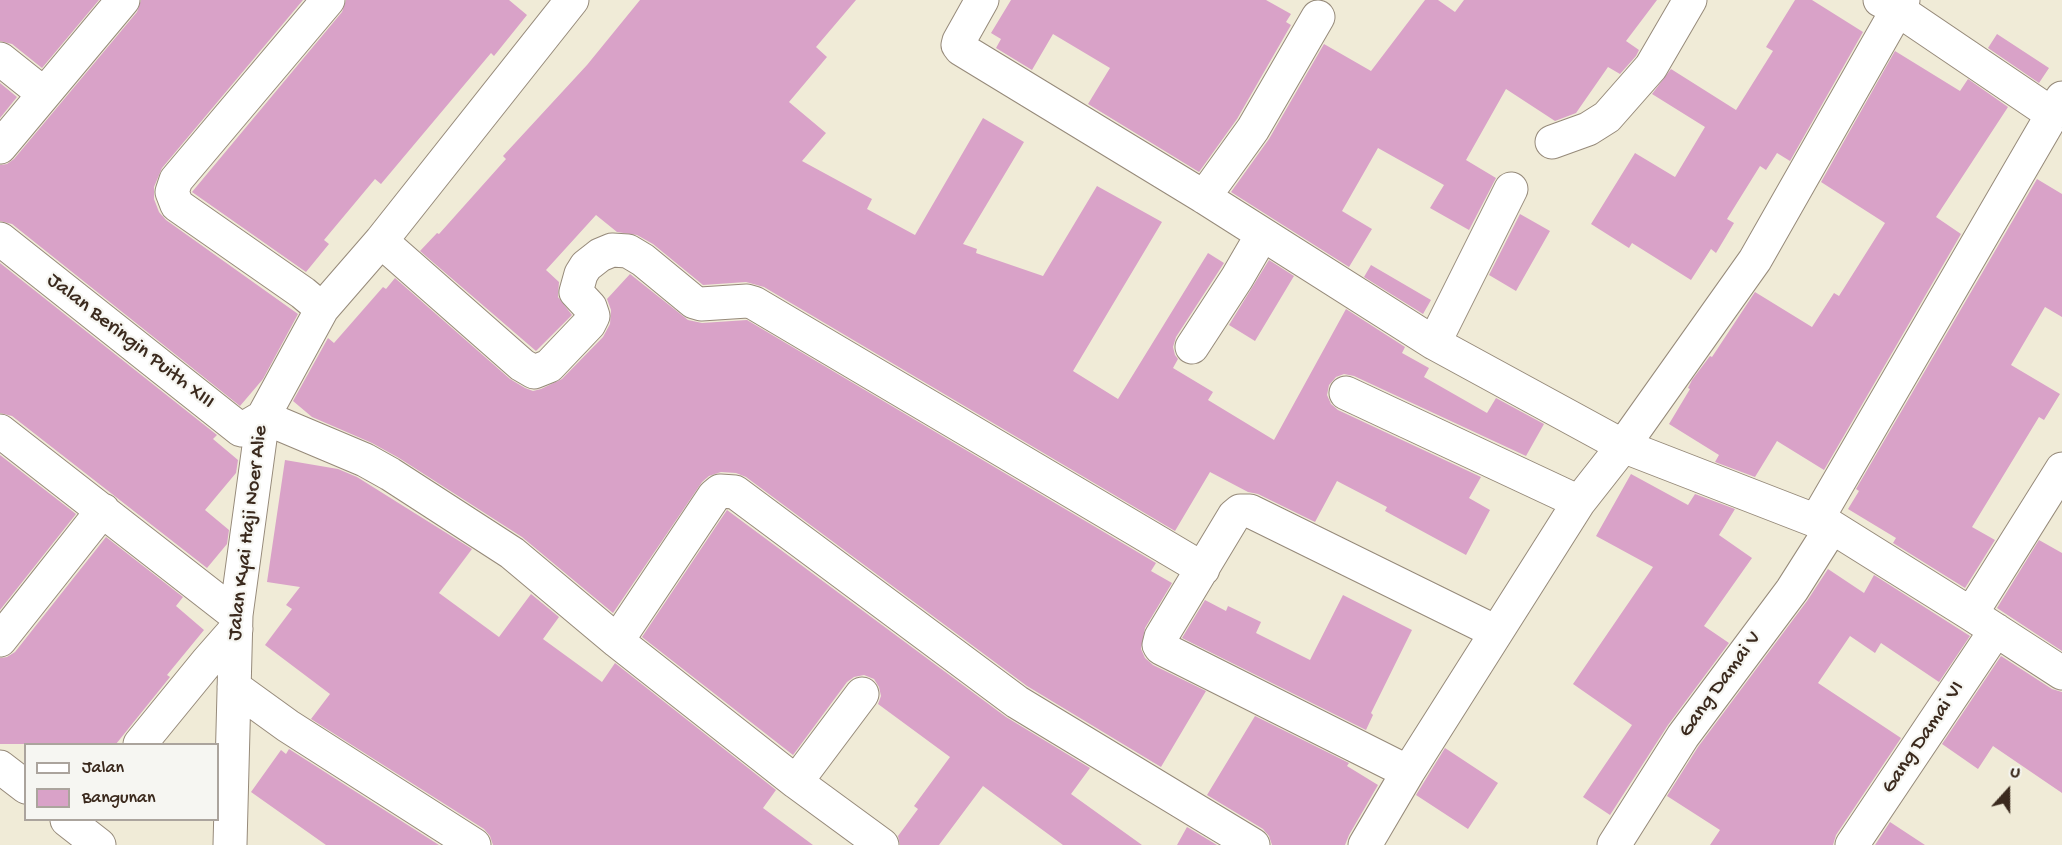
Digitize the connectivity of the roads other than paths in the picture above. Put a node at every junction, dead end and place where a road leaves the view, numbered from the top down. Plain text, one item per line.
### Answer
1 (123, 0) edge
2 (328, 0) edge
3 (982, 0) edge
4 (1690, 0) edge
5 (1893, 3) edge
6 (558, 5) edge
7 (1318, 17) dead end
8 (0, 59) edge
9 (44, 94) junction
10 (2057, 106) edge
11 (1552, 142) dead end
12 (0, 147) edge
13 (1511, 189) dead end
14 (1204, 196) junction
15 (1262, 235) junction
16 (0, 239) edge
17 (381, 241) junction
18 (322, 309) junction
19 (1434, 343) junction
20 (1192, 347) dead end
21 (1346, 393) dead end
22 (262, 417) junction
23 (0, 431) edge
24 (1623, 446) junction
25 (2062, 469) edge
26 (1580, 502) junction
27 (103, 510) junction
28 (1824, 524) junction
29 (1203, 568) junction
30 (236, 622) junction
31 (1983, 622) junction
32 (1496, 632) junction
33 (0, 640) edge
34 (617, 641) junction
35 (2062, 673) edge
36 (234, 687) junction
37 (862, 694) dead end
38 (141, 743) edge
39 (0, 767) edge
40 (1408, 772) junction
41 (796, 782) junction
42 (24, 785) edge
43 (73, 821) edge
44 (99, 845) edge
45 (230, 845) edge
46 (474, 845) edge
47 (882, 845) edge
48 (1253, 845) edge
49 (1365, 845) edge
50 (1614, 845) edge
51 (1852, 845) edge

1 - 9 street
2 - 18 street
3 - 14 street
4 - 11 street
5 - 10 street
5 - 24 street
6 - 17 street, Jalan Kyai Haji Noer Alie
7 - 14 street
8 - 9 street
9 - 12 street
10 - 28 street, Gang Damai V
13 - 19 street
14 - 15 street
15 - 19 street
15 - 20 street
16 - 22 street, Jalan Beringin Puith XIII
17 - 18 street, Jalan Kyai Haji Noer Alie
17 - 29 street
18 - 22 street, Jalan Kyai Haji Noer Alie
19 - 24 street
21 - 26 street
22 - 30 street, Jalan Kyai Haji Noer Alie
22 - 34 street
23 - 27 street
24 - 26 street
24 - 28 street
25 - 31 street, Gang Damai VI
26 - 32 street
27 - 30 street
27 - 33 street
28 - 31 street
28 - 50 street, Gang Damai V
29 - 32 street
29 - 40 street
30 - 36 street, Jalan Kyai Haji Noer Alie
30 - 38 street
31 - 35 street
31 - 51 street, Gang Damai VI
32 - 40 street
34 - 41 street
34 - 48 street
36 - 45 street, Jalan Kyai Haji Noer Alie
36 - 46 street
37 - 41 street
39 - 42 street
40 - 49 street
41 - 47 street
43 - 44 street

